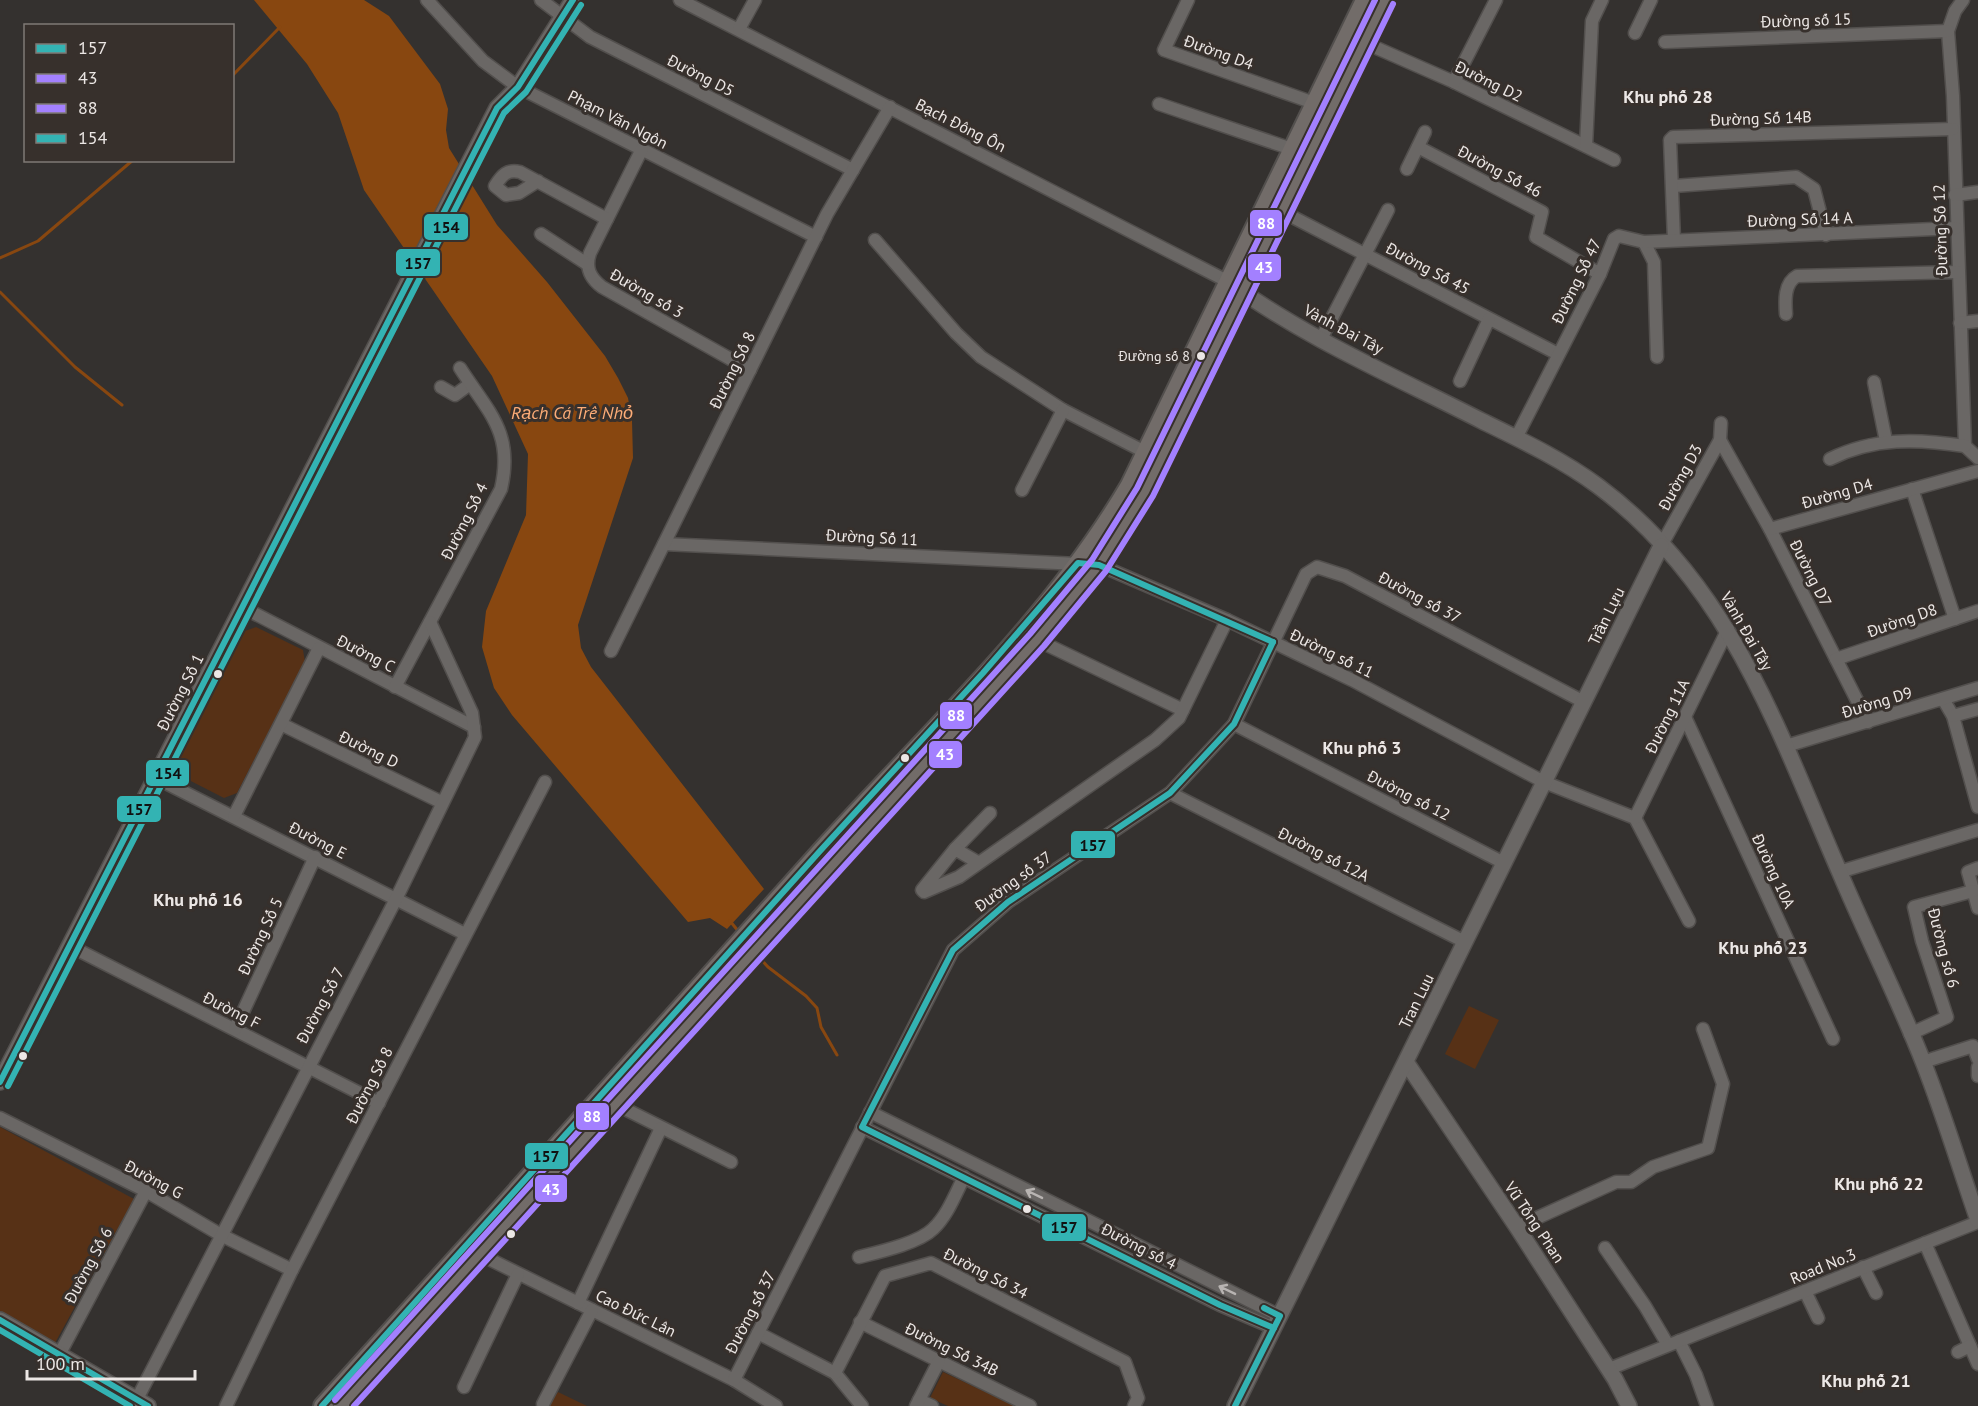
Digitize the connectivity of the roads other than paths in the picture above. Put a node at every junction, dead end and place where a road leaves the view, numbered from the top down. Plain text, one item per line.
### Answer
1 (427, 0) edge
2 (541, 0) edge
3 (573, 0) edge
4 (680, 0) edge
5 (755, 0) edge
6 (1188, 0) edge
7 (1364, 0) edge
8 (1384, 0) edge
9 (1496, 0) edge
10 (1602, 0) edge
11 (1651, 0) edge
12 (1963, 0) edge
13 (563, 18) junction
14 (739, 29) junction
15 (1948, 31) junction
16 (1635, 33) dead end
17 (1347, 35) junction
18 (1364, 42) junction
19 (1665, 42) dead end
20 (1454, 82) junction
21 (519, 87) junction
22 (1314, 103) junction
23 (1159, 104) dead end
24 (890, 107) junction
25 (1953, 129) junction
26 (1425, 132) dead end
27 (1586, 146) junction
28 (1418, 147) junction
29 (642, 149) junction
30 (1292, 149) junction
31 (1614, 160) dead end
32 (853, 170) junction
33 (1407, 170) dead end
34 (538, 181) dead end
35 (1674, 186) junction
36 (1978, 192) edge
37 (1955, 195) junction
38 (1388, 210) dead end
39 (1281, 211) junction
40 (607, 219) junction
41 (1956, 228) junction
42 (541, 234) dead end
43 (1827, 236) junction
44 (816, 237) junction
45 (875, 240) dead end
46 (1674, 240) junction
47 (1644, 242) junction
48 (1366, 253) junction
49 (587, 264) junction
50 (1958, 272) junction
51 (1600, 274) junction
52 (1227, 281) junction
53 (1242, 292) junction
54 (1786, 314) dead end
55 (1489, 319) junction
56 (1978, 321) edge
57 (1960, 323) junction
58 (1321, 339) junction
59 (1558, 354) junction
60 (1657, 357) dead end
61 (460, 368) dead end
62 (750, 370) junction
63 (1460, 381) dead end
64 (1874, 382) dead end
65 (470, 384) junction
66 (441, 387) dead end
67 (1063, 410) junction
68 (1721, 423) dead end
69 (1516, 438) junction
70 (1720, 440) junction
71 (1886, 441) junction
72 (1965, 446) junction
73 (1145, 452) junction
74 (1978, 458) edge
75 (1830, 459) dead end
76 (1978, 471) edge
77 (1912, 489) junction
78 (1022, 490) dead end
79 (1770, 529) junction
80 (664, 544) junction
81 (1661, 546) junction
82 (1078, 563) junction
83 (1099, 565) junction
84 (243, 608) junction
85 (1978, 611) edge
86 (1955, 619) junction
87 (1227, 620) junction
88 (430, 622) junction
89 (1728, 629) junction
90 (1037, 640) junction
91 (1273, 642) junction
92 (319, 648) junction
93 (611, 651) dead end
94 (1836, 660) junction
95 (395, 687) junction
96 (1978, 688) edge
97 (1943, 699) junction
98 (1584, 702) junction
99 (1978, 709) edge
100 (1183, 710) junction
101 (1953, 716) junction
102 (1684, 717) junction
103 (1868, 722) junction
104 (1234, 724) junction
105 (283, 725) junction
106 (474, 727) junction
107 (1786, 746) junction
108 (156, 778) junction
109 (1974, 778) edge
110 (545, 782) dead end
111 (1544, 782) junction
112 (1170, 793) junction
113 (441, 802) junction
114 (1978, 807) edge
115 (990, 813) dead end
116 (234, 816) junction
117 (1635, 818) junction
118 (1978, 830) edge
119 (955, 849) junction
120 (315, 857) junction
121 (979, 863) junction
122 (1504, 863) junction
123 (1978, 868) edge
124 (1839, 872) junction
125 (1973, 891) junction
126 (396, 898) junction
127 (1978, 908) edge
128 (1689, 921) dead end
129 (465, 934) junction
130 (1465, 942) junction
131 (70, 946) junction
132 (704, 992) junction
133 (235, 1029) junction
134 (1703, 1029) dead end
135 (1910, 1034) junction
136 (1833, 1039) dead end
137 (1978, 1059) edge
138 (1406, 1062) junction
139 (1923, 1062) junction
140 (306, 1067) junction
141 (1978, 1067) edge
142 (1978, 1076) edge
143 (0, 1082) edge
144 (379, 1103) junction
145 (615, 1104) junction
146 (870, 1112) junction
147 (0, 1118) edge
148 (862, 1127) junction
149 (661, 1128) junction
150 (731, 1162) dead end
151 (964, 1177) junction
152 (146, 1191) junction
153 (1978, 1221) edge
154 (1517, 1227) junction
155 (221, 1235) junction
156 (1925, 1243) junction
157 (1605, 1248) dead end
158 (479, 1254) junction
159 (859, 1257) dead end
160 (1863, 1268) junction
161 (292, 1270) junction
162 (518, 1274) junction
163 (1804, 1291) junction
164 (1876, 1293) dead end
165 (578, 1303) junction
166 (592, 1310) junction
167 (1818, 1318) dead end
168 (0, 1320) edge
169 (860, 1322) junction
170 (1277, 1322) junction
171 (758, 1333) junction
172 (1674, 1343) junction
173 (1970, 1346) junction
174 (1958, 1352) dead end
175 (59, 1355) junction
176 (939, 1361) junction
177 (1978, 1364) edge
178 (1609, 1369) junction
179 (835, 1373) junction
180 (734, 1380) junction
181 (464, 1387) dead end
182 (142, 1403) edge
183 (918, 1403) edge
184 (543, 1404) dead end
185 (226, 1406) edge
186 (322, 1406) edge
187 (342, 1406) edge
188 (776, 1406) edge
189 (862, 1406) edge
190 (932, 1406) edge
191 (1030, 1406) edge
192 (1134, 1406) edge
193 (1235, 1406) edge
194 (1629, 1406) edge
195 (1707, 1406) edge

1 - 21 street, Phạm Văn Ngôn
2 - 13 street, Đường D5
3 - 13 street, Đường Số 1
4 - 14 street, Bạch Đông Ôn
5 - 14 street
6 - 22 street, Đường D4
7 - 17 main road
8 - 18 main road
9 - 20 street
10 - 27 street
11 - 16 street
12 - 15 street, Đường Số 12
13 - 21 street, Đường Số 1
13 - 32 street, Đường D5
14 - 24 street, Bạch Đông Ôn
15 - 19 street, Đường số 15
15 - 25 street, Đường Số 12
17 - 18 street, Đường D2
17 - 22 main road
18 - 20 street, Đường D2
18 - 39 main road
20 - 27 street, Đường D2
21 - 29 street, Phạm Văn Ngôn
21 - 84 street, Đường Số 1
22 - 30 main road
23 - 30 street
24 - 32 street, Đường Số 8
24 - 52 street, Bạch Đông Ôn
25 - 35 street, Đường Số 14B
25 - 37 street, Đường Số 12
26 - 28 street
27 - 31 street, Đường D2
28 - 33 street
28 - 51 street, Đường Số 46
29 - 40 street
29 - 44 street, Phạm Văn Ngôn
30 - 52 main road
32 - 44 street, Đường Số 8
34 - 40 street
35 - 43 street
35 - 46 street, Đường Số 14B
36 - 37 street
37 - 41 street, Đường Số 12
38 - 48 street
39 - 48 street, Đường Số 45
39 - 53 main road
40 - 49 street
41 - 43 street, Đường Số 14 A
41 - 50 street, Đường Số 12
42 - 49 street
43 - 46 street, Đường Số 14 A
44 - 62 street, Đường Số 8
45 - 67 street
46 - 47 street, Đường Số 14 A
47 - 51 street, Đường Số 47
47 - 60 street
48 - 55 street, Đường Số 45
48 - 58 street
49 - 62 street, Đường số 3
50 - 54 street
50 - 57 street, Đường Số 12
51 - 59 street, Đường Số 47
52 - 53 street, Vành Đai Tây
52 - 73 main road
53 - 58 street, Vành Đai Tây
53 - 83 main road
55 - 59 street, Đường Số 45
55 - 63 street
56 - 57 street
57 - 72 street, Đường Số 12
58 - 69 street, Vành Đai Tây
59 - 69 street, Đường Số 47
61 - 65 street, Đường Số 4
62 - 80 street, Đường Số 8
64 - 71 street
65 - 66 street
65 - 88 street, Đường Số 4
67 - 73 street
67 - 78 street
68 - 70 street, Đường D3
69 - 81 street, Vành Đai Tây
70 - 79 street, Đường D7
70 - 81 street, Đường D3
71 - 72 street
71 - 75 street
72 - 74 street
73 - 82 main road
76 - 77 street, Đường D4
77 - 79 street, Đường D4
77 - 86 street
79 - 94 street, Đường D7
80 - 82 street, Đường Số 11
80 - 93 street, Đường Số 8
81 - 89 street, Vành Đai Tây
81 - 98 street, Trần Lựu
82 - 83 street, Đường Số 11
82 - 132 main road
83 - 87 street, Đường số 11
83 - 90 main road
84 - 92 street, Đường C
84 - 108 street, Đường Số 1
85 - 86 street, Đường D8
86 - 94 street, Đường D8
87 - 91 street, Đường số 11
87 - 100 street
88 - 95 street, Đường Số 4
88 - 106 street
89 - 102 street, Đường 11A
89 - 107 street, Vành Đai Tây
90 - 100 street
90 - 132 main road
91 - 98 street, Đường số 37
91 - 104 street, Đường số 37
91 - 111 street, Đường số 11
92 - 95 street, Đường C
92 - 105 street
94 - 103 street, Đường D7
95 - 106 street, Đường C
96 - 97 street, Đường D9
97 - 101 street
97 - 103 street, Đường D9
98 - 111 street, Tran Luu
99 - 101 street
100 - 121 street
101 - 109 street
102 - 117 street, Đường 11A
102 - 136 street, Đường 10A
103 - 107 street, Đường D9
104 - 112 street, Đường số 37
104 - 122 street, Đường số 12
105 - 113 street, Đường D
105 - 116 street
106 - 113 street, Đường Số 7
107 - 124 street, Vành Đai Tây
108 - 116 street, Đường E
108 - 131 street, Đường Số 1
109 - 114 street
110 - 129 street, Đường Số 8
111 - 117 street
111 - 122 street, Tran Luu
112 - 130 street, Đường số 12A
112 - 146 street, Đường số 37
113 - 126 street, Đường Số 7
115 - 119 street
116 - 120 street, Đường E
117 - 128 street
118 - 124 street
119 - 121 street
119 - 121 street
120 - 126 street, Đường E
120 - 133 street, Đường Số 5
122 - 130 street, Tran Luu
123 - 125 street
124 - 135 street, Vành Đai Tây
125 - 127 street
125 - 135 street, Đường số 6
126 - 129 street, Đường E
126 - 140 street, Đường Số 7
129 - 144 street, Đường Số 8
130 - 138 street, Tran Luu
131 - 133 street, Đường F
131 - 143 street, Đường Số 1
132 - 145 main road
132 - 186 main road
133 - 140 street, Đường F
134 - 154 street
135 - 139 street, Vành Đai Tây
137 - 139 street
138 - 154 street, Vũ Tông Phan
138 - 170 street, Tran Luu
139 - 153 street, Vành Đai Tây
140 - 144 street, Đường F
140 - 155 street, Đường Số 7
141 - 142 street
144 - 161 street, Đường Số 8
145 - 149 street
145 - 158 main road
146 - 148 street, Đường số 37
170 -> 146 street, Đường số 4
147 - 152 street, Đường G
148 - 151 street, Đường số 4
148 - 171 street, Đường số 37
149 - 150 street
149 - 165 street
151 - 159 street
151 - 170 street, Đường số 4
152 - 155 street, Đường G
152 - 175 street, Đường Số 6
153 - 156 street, Road No.3
154 - 178 street, Vũ Tông Phan
155 - 161 street, Đường G
155 - 182 street, Đường Số 7
156 - 160 street, Road No.3
156 - 173 street
157 - 172 street
158 - 162 street, Cao Đức Lân
158 - 187 main road
160 - 163 street, Road No.3
160 - 164 street
161 - 185 street, Đường Số 8
162 - 165 street, Cao Đức Lân
162 - 181 street
163 - 167 street
163 - 172 street, Road No.3
165 - 166 street, Cao Đức Lân
166 - 180 street, Cao Đức Lân
166 - 184 street
168 - 175 street
169 - 176 street, Đường Số 34B
169 - 179 street, Đường Số 34
169 - 192 street, Đường Số 34
170 - 193 street, Tran Luu
171 - 179 street
171 - 180 street, Đường số 37
172 - 178 street
172 - 195 street
173 - 174 street
173 - 177 street
175 - 182 street
176 - 183 street
176 - 191 street, Đường Số 34B
178 - 194 street, Vũ Tông Phan
179 - 189 street
180 - 188 street, Cao Đức Lân
183 - 190 street

